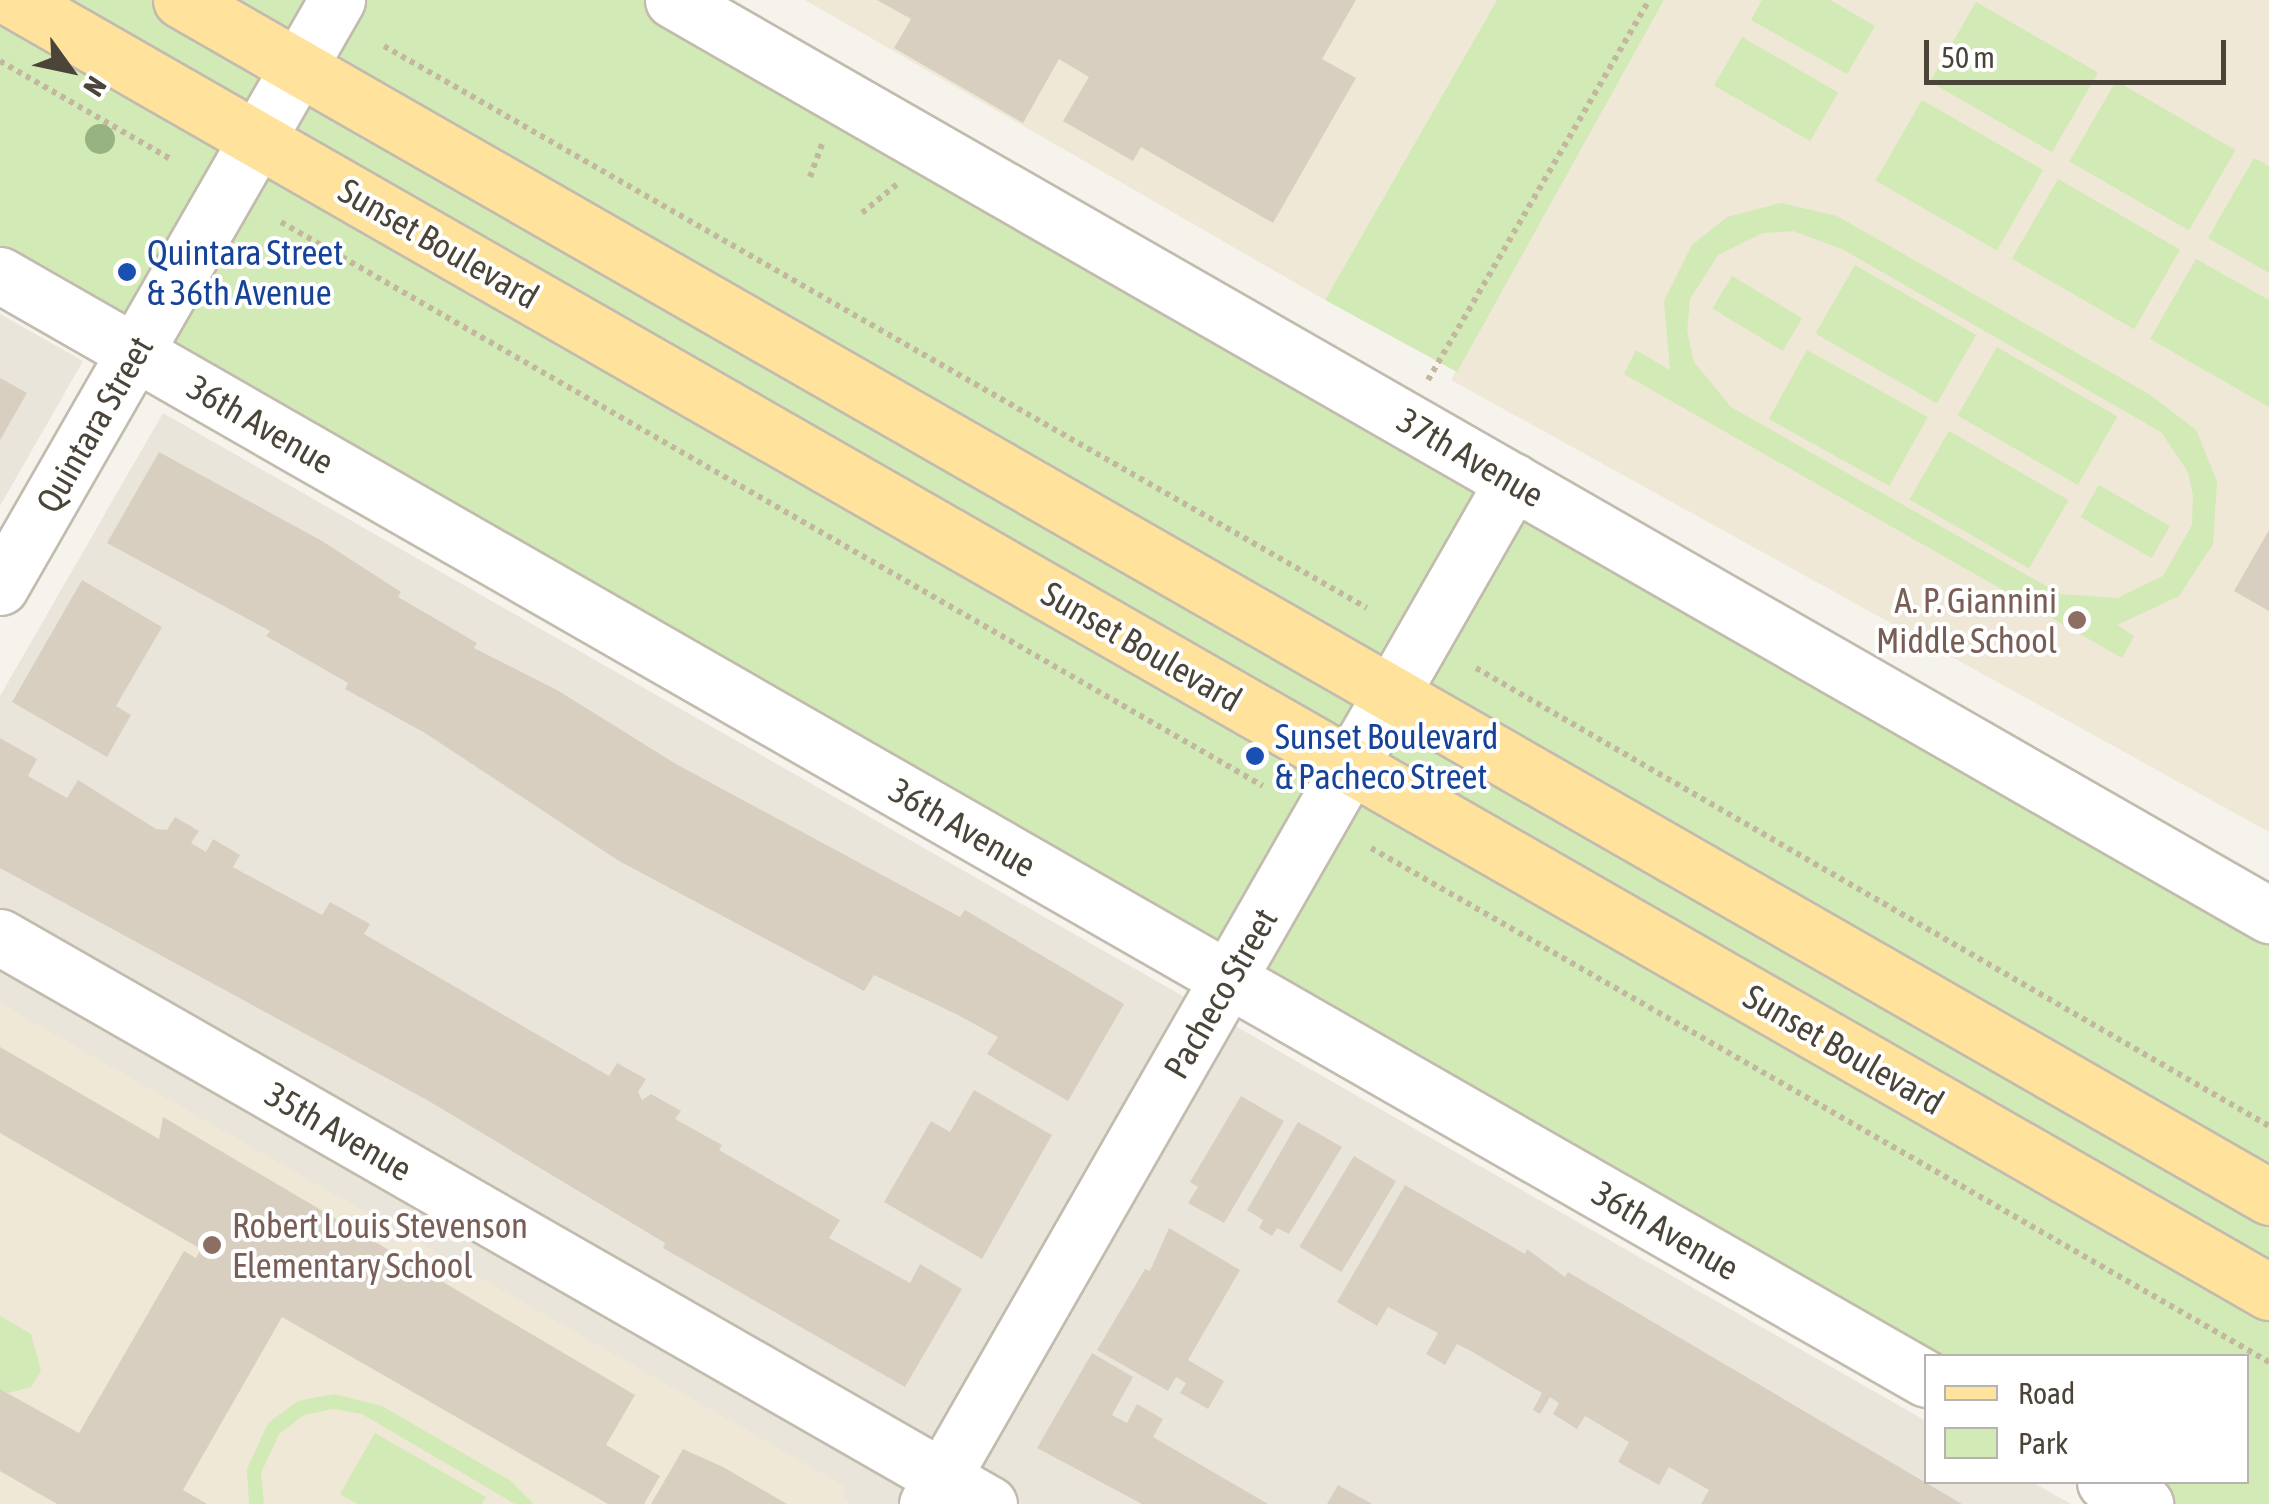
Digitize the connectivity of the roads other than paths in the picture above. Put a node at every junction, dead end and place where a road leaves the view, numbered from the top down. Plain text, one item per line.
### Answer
1 (14, 0) edge
2 (181, 0) edge
3 (337, 0) edge
4 (673, 0) edge
5 (299, 67) junction
6 (257, 139) junction
7 (0, 276) edge
8 (135, 352) junction
9 (1512, 481) junction
10 (0, 587) edge
11 (1390, 694) junction
12 (1350, 765) junction
13 (2269, 915) edge
14 (0, 937) edge
15 (1228, 979) junction
16 (2269, 1197) edge
17 (2269, 1292) edge
18 (1924, 1378) edge
19 (2110, 1484) edge
20 (934, 1490) edge
21 (990, 1504) edge
22 (2145, 1504) edge

1 - 6 main road, Sunset Boulevard
2 - 5 main road
3 - 5 street, Quintara Street
4 - 9 street, 37th Avenue
5 - 6 street, Quintara Street
5 - 11 main road
6 - 8 street, Quintara Street
6 - 12 main road, Sunset Boulevard
7 - 8 street, 36th Avenue
8 - 10 street, Quintara Street
8 - 15 street, 36th Avenue
9 - 11 street, Pacheco Street
9 - 13 street, 37th Avenue
11 - 12 street, Pacheco Street
11 - 16 main road
12 - 15 street, Pacheco Street
12 - 17 main road, Sunset Boulevard
14 - 20 street, 35th Avenue
15 - 18 street, 36th Avenue
15 - 20 street, Pacheco Street
19 - 22 street
20 - 21 street, 35th Avenue

